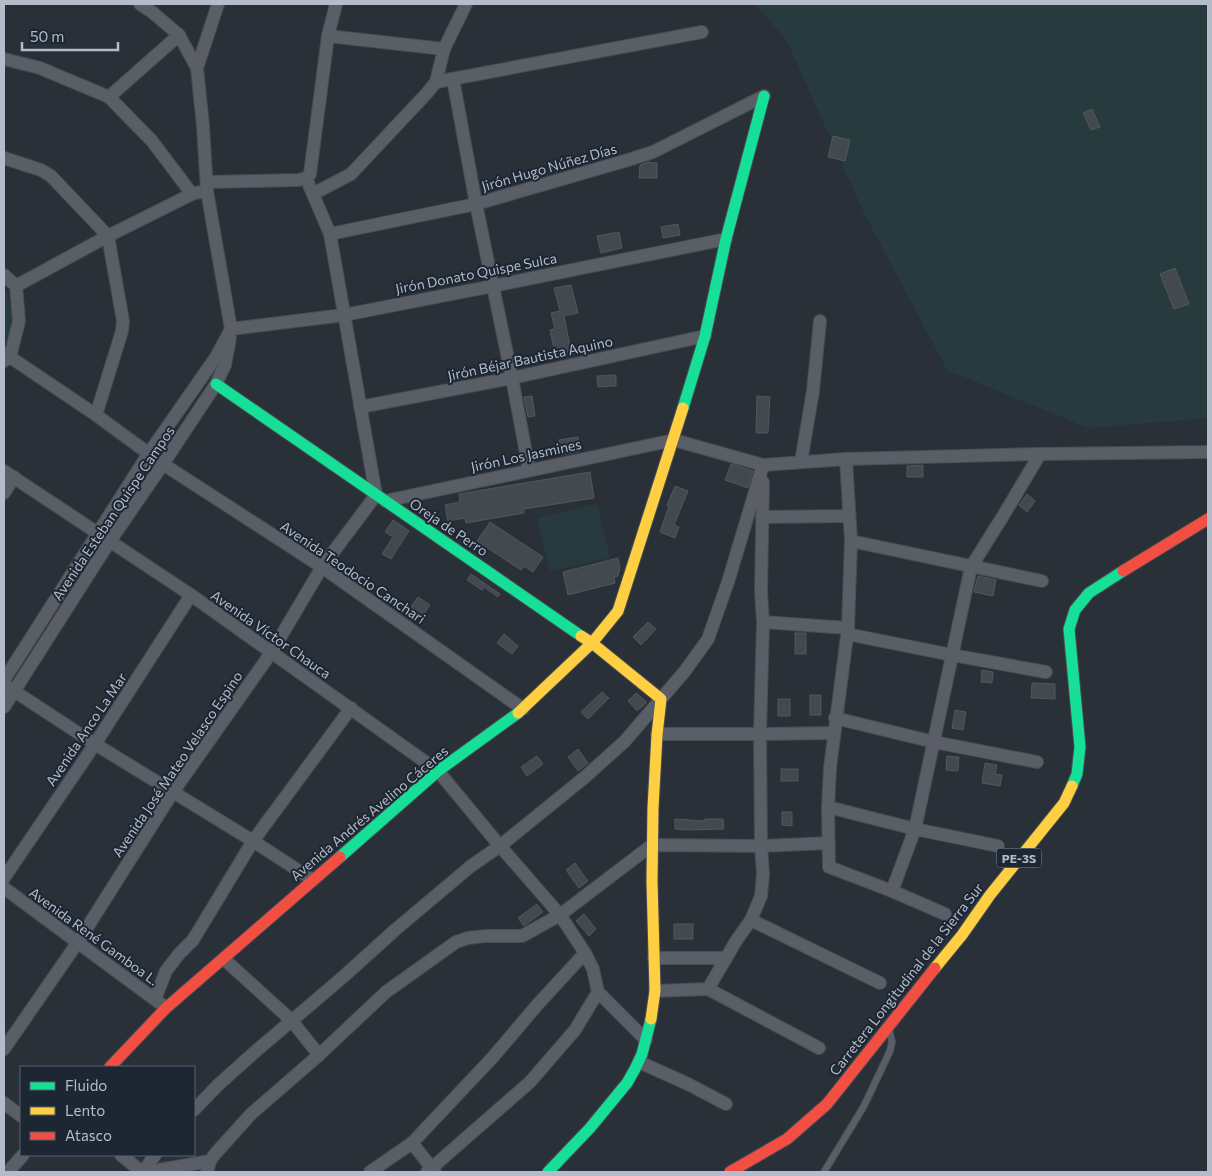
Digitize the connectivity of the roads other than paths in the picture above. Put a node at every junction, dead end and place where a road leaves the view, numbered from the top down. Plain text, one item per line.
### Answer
1 (140, 4) edge
2 (218, 4) edge
3 (336, 4) edge
4 (466, 4) edge
5 (702, 32) dead end
6 (179, 35) junction
7 (328, 36) junction
8 (444, 49) junction
9 (4, 59) edge
10 (197, 68) junction
11 (453, 79) junction
12 (436, 82) junction
13 (764, 96) joint
14 (109, 98) junction
15 (4, 158) edge
16 (306, 178) junction
17 (207, 186) junction
18 (192, 194) junction
19 (313, 194) junction
20 (476, 204) junction
21 (330, 234) junction
22 (108, 236) junction
23 (726, 238) junction
24 (4, 275) edge
25 (16, 286) junction
26 (493, 286) junction
27 (344, 315) junction
28 (820, 320) dead end
29 (231, 329) junction
30 (705, 336) junction
31 (6, 357) edge
32 (512, 378) junction
33 (216, 384) junction
34 (360, 407) junction
35 (96, 415) junction
36 (674, 440) junction
37 (1208, 452) edge
38 (149, 453) junction
39 (1040, 454) junction
40 (846, 459) junction
41 (800, 462) junction
42 (164, 464) junction
43 (763, 464) junction
44 (529, 469) junction
45 (9, 474) edge
46 (4, 493) edge
47 (380, 498) junction
48 (849, 516) junction
49 (762, 517) junction
50 (1208, 519) edge
51 (98, 533) junction
52 (110, 541) junction
53 (851, 541) junction
54 (322, 567) junction
55 (971, 567) junction
56 (1042, 581) dead end
57 (191, 596) junction
58 (763, 622) junction
59 (847, 631) junction
60 (592, 643) junction
61 (271, 653) junction
62 (952, 655) junction
63 (1046, 672) dead end
64 (4, 680) edge
65 (9, 688) edge
66 (661, 699) junction
67 (4, 708) edge
68 (351, 708) junction
69 (523, 709) junction
70 (835, 718) junction
71 (834, 733) junction
72 (657, 734) junction
73 (760, 734) junction
74 (934, 742) junction
75 (94, 744) junction
76 (1037, 762) dead end
77 (438, 771) junction
78 (173, 792) junction
79 (828, 807) junction
80 (915, 829) junction
81 (253, 840) junction
82 (829, 843) junction
83 (652, 845) junction
84 (500, 846) junction
85 (761, 846) junction
86 (998, 846) dead end
87 (4, 878) edge
88 (313, 880) junction
89 (4, 888) edge
90 (892, 891) junction
91 (945, 914) dead end
92 (560, 915) junction
93 (750, 920) junction
94 (78, 942) junction
95 (585, 953) junction
96 (654, 958) junction
97 (726, 958) junction
98 (224, 959) junction
99 (880, 983) dead end
100 (708, 989) junction
101 (655, 991) junction
102 (598, 992) junction
103 (154, 999) junction
104 (166, 1008) junction
105 (291, 1020) junction
106 (887, 1027) junction
107 (646, 1040) junction
108 (819, 1048) dead end
109 (4, 1049) edge
110 (319, 1055) junction
111 (639, 1062) junction
112 (111, 1066) edge
113 (4, 1103) edge
114 (726, 1104) dead end
115 (195, 1109) edge
116 (20, 1115) edge
117 (412, 1143) junction
118 (22, 1156) edge
119 (122, 1156) edge
120 (154, 1156) edge
121 (208, 1167) edge
122 (431, 1171) edge
123 (8, 1172) edge
124 (142, 1172) edge
125 (147, 1172) edge
126 (370, 1172) edge
127 (548, 1172) edge
128 (730, 1172) edge
129 (824, 1172) edge

1 - 6 street
2 - 10 street
3 - 7 street
4 - 8 street
5 - 11 street
6 - 10 street
6 - 14 street
7 - 8 street
7 - 16 street
8 - 12 street
9 - 14 street
10 - 17 street, Avenida Esteban Quispe Campos
11 - 12 street
11 - 20 street
12 - 19 street
13 - 20 street, Jirón Hugo Núñez Días
13 - 23 main road, Avenida Andrés Avelino Cáceres
14 - 18 street
15 - 22 street
16 - 17 street
16 - 19 street
17 - 18 street
17 - 29 street, Avenida Esteban Quispe Campos
18 - 22 street
19 - 21 street
20 - 21 street, Jirón Hugo Núñez Días
20 - 26 street
21 - 27 street
22 - 25 street
22 - 35 street
23 - 26 street, Jirón Donato Quispe Sulca
23 - 30 main road, Avenida Andrés Avelino Cáceres
24 - 25 street
25 - 31 street
26 - 27 street, Jirón Donato Quispe Sulca
26 - 32 street
27 - 29 street, Jirón Donato Quispe Sulca
27 - 34 street
28 - 41 street
29 - 33 street, Avenida Esteban Quispe Campos
29 - 38 street
30 - 32 street, Jirón Béjar Bautista Aquino
30 - 36 main road, Avenida Andrés Avelino Cáceres
31 - 35 street, Avenida Teodocio Canchari
32 - 34 street, Jirón Béjar Bautista Aquino
32 - 44 street
33 - 42 street, Avenida Esteban Quispe Campos
33 - 47 main road, Oreja de Perro
34 - 47 street
35 - 38 street, Avenida Teodocio Canchari
36 - 43 street
36 - 44 street, Jirón Los Jasmines
36 - 60 main road, Avenida Andrés Avelino Cáceres
37 - 39 street
38 - 42 street, Avenida Teodocio Canchari
38 - 51 street
39 - 40 street
39 - 55 street
40 - 41 street
40 - 48 street
41 - 43 street
42 - 52 street, Avenida Esteban Quispe Campos
42 - 54 street, Avenida Teodocio Canchari
43 - 49 street
43 - 66 street
44 - 47 street, Jirón Los Jasmines
45 - 46 street
45 - 51 street, Avenida Víctor Chauca
47 - 54 street, Avenida José Mateo Velasco Espino
47 - 60 main road, Oreja de Perro
48 - 49 street
48 - 53 street
49 - 58 street
50 - 106 main road, Carretera Longitudinal de la Sierra Sur / PE-3S
51 - 52 street, Avenida Víctor Chauca
51 - 64 street
52 - 57 street, Avenida Víctor Chauca
52 - 65 street, Avenida Esteban Quispe Campos
53 - 55 street
53 - 59 street
54 - 61 street, Avenida José Mateo Velasco Espino
54 - 69 street, Avenida Teodocio Canchari
55 - 56 street
55 - 62 street
57 - 61 street, Avenida Víctor Chauca
57 - 75 street, Avenida Anco La Mar
58 - 59 street
58 - 73 street
59 - 62 street
59 - 70 street
60 - 66 main road, Oreja de Perro
60 - 69 main road, Avenida Andrés Avelino Cáceres
61 - 68 street, Avenida Víctor Chauca
61 - 78 street, Avenida José Mateo Velasco Espino
62 - 63 street
62 - 74 street
65 - 67 street, Avenida Esteban Quispe Campos
65 - 75 street
66 - 72 main road
66 - 84 street
68 - 77 street, Avenida Víctor Chauca
68 - 81 street
69 - 77 main road, Avenida Andrés Avelino Cáceres
70 - 71 street
70 - 74 street
71 - 73 street
71 - 79 street
72 - 73 street
72 - 83 main road
73 - 85 street
74 - 76 street
74 - 80 street
75 - 78 street
75 - 87 street, Avenida Anco La Mar
77 - 84 street, Avenida Víctor Chauca
77 - 88 main road, Avenida Andrés Avelino Cáceres
78 - 81 street
78 - 94 street, Avenida José Mateo Velasco Espino
79 - 80 street
79 - 82 street
80 - 86 street
80 - 90 street
81 - 88 street
81 - 103 street
82 - 85 street
82 - 90 street
83 - 85 street
83 - 92 street
83 - 96 main road
84 - 92 street, Avenida Víctor Chauca
84 - 105 street
85 - 93 street
88 - 98 main road, Avenida Andrés Avelino Cáceres
89 - 94 street, Avenida René Gamboa L.
90 - 91 street
92 - 95 street, Avenida Víctor Chauca
92 - 110 street
93 - 97 street
93 - 99 street
94 - 103 street, Avenida René Gamboa L.
94 - 109 street, Avenida José Mateo Velasco Espino
95 - 102 street, Avenida Víctor Chauca
95 - 117 street
96 - 97 street
96 - 101 main road
97 - 100 street
98 - 104 main road, Avenida Andrés Avelino Cáceres
98 - 105 street
100 - 101 street
100 - 108 street
101 - 107 main road
102 - 107 street
102 - 122 street
103 - 104 street, Avenida René Gamboa L.
104 - 112 main road, Avenida Andrés Avelino Cáceres
105 - 110 street
105 - 115 street
106 - 128 main road, Carretera Longitudinal de la Sierra Sur / PE-3S
106 - 129 lane
107 - 111 main road
110 - 121 street
111 - 114 street
111 - 127 main road
113 - 116 street
117 - 122 street
117 - 126 street
118 - 123 street
119 - 124 street
120 - 124 street
121 - 125 street

